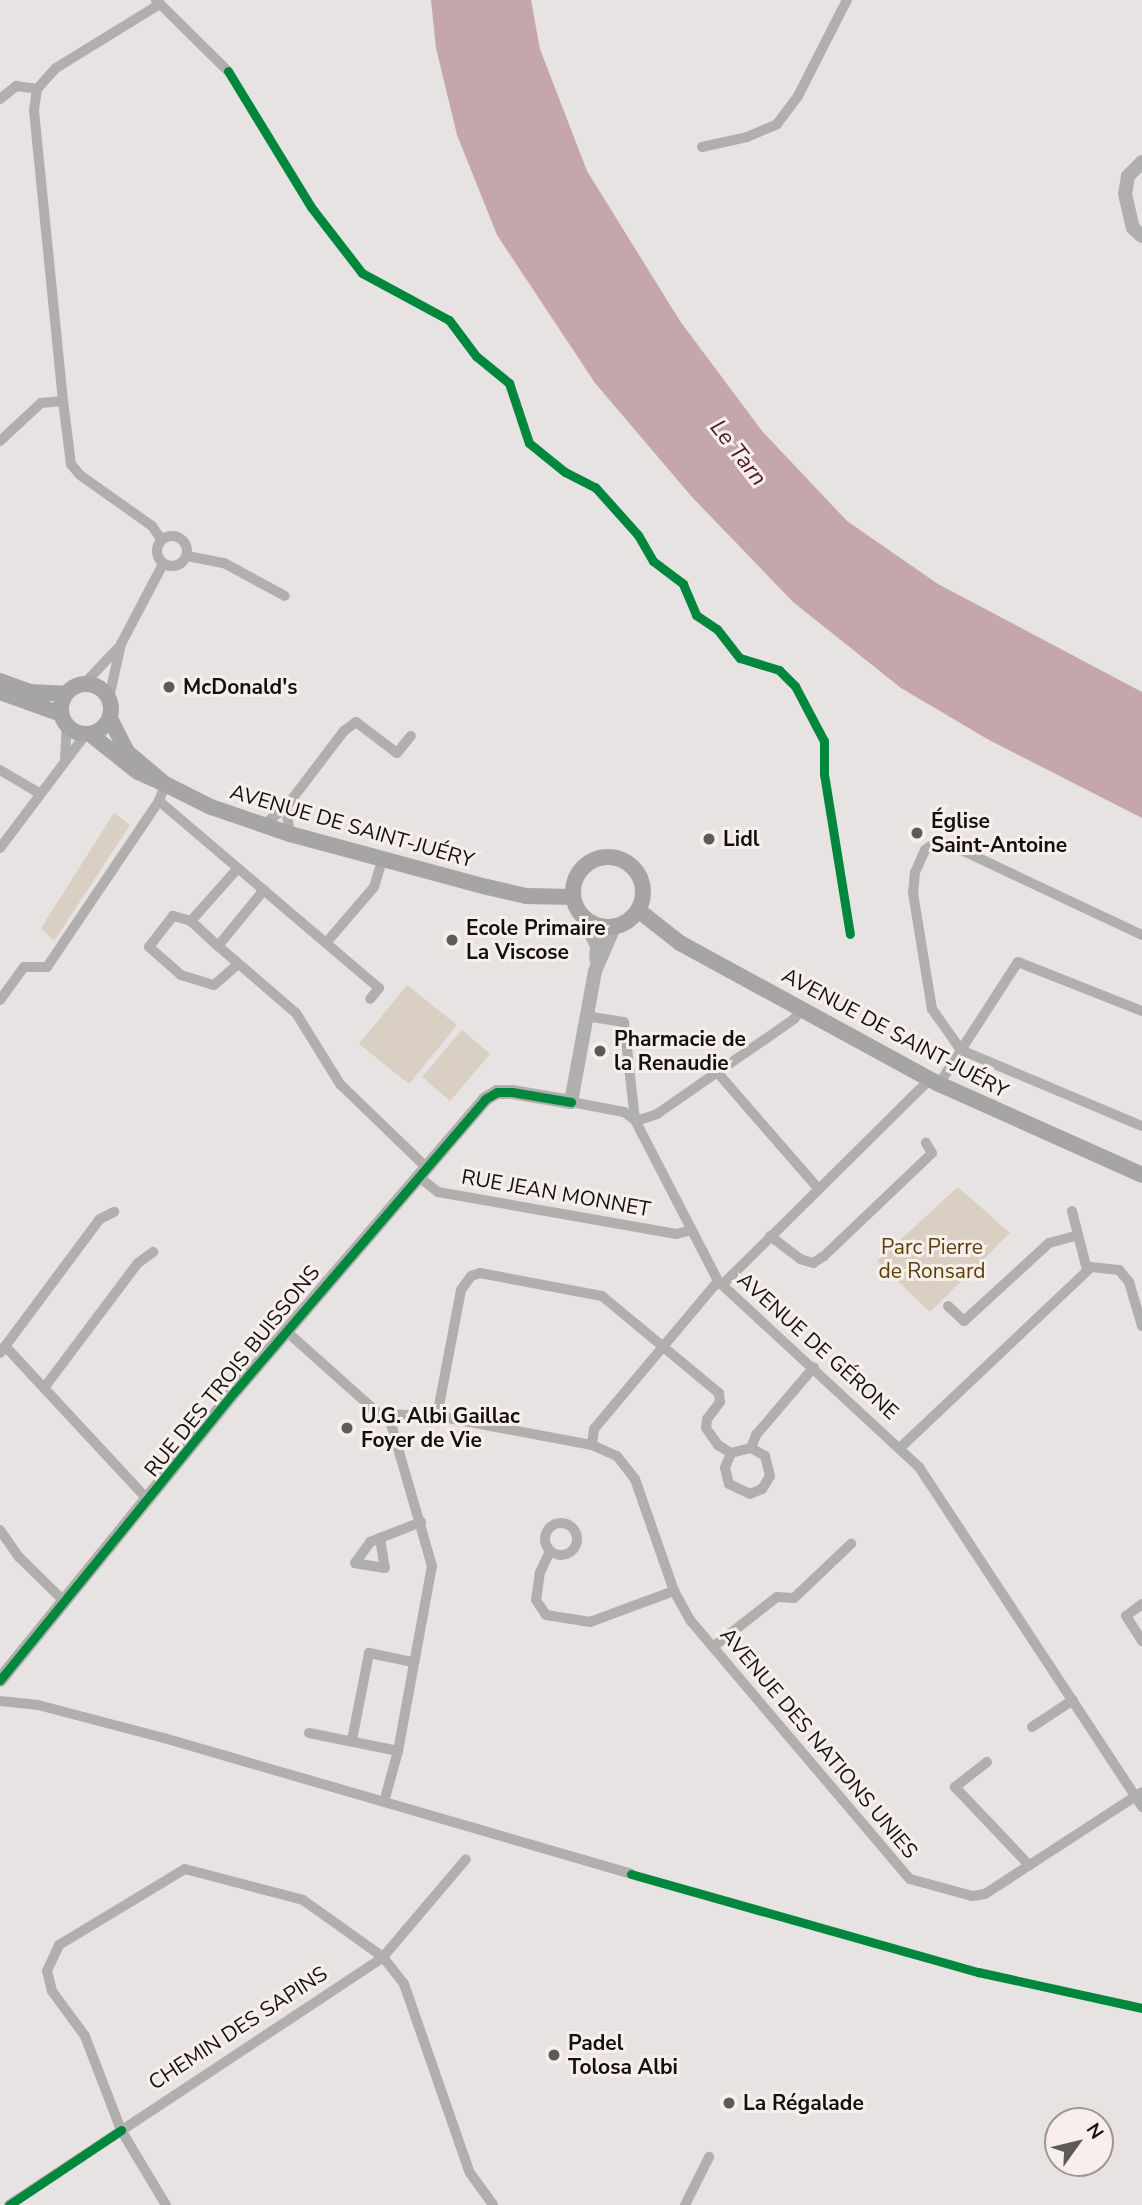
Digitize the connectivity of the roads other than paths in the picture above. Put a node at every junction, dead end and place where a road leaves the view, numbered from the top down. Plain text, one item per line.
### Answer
1 (847, 0) edge
2 (158, 2) edge
3 (228, 71) dead end
4 (37, 89) junction
5 (0, 99) edge
6 (702, 147) dead end
7 (1142, 162) edge
8 (1142, 236) edge
9 (63, 401) junction
10 (0, 441) edge
11 (162, 539) junction
12 (187, 556) junction
13 (163, 564) junction
14 (285, 596) dead end
15 (121, 644) junction
16 (0, 681) edge
17 (84, 684) junction
18 (0, 692) edge
19 (65, 694) junction
20 (109, 698) junction
21 (110, 718) junction
22 (64, 720) junction
23 (88, 734) junction
24 (411, 736) dead end
25 (65, 759) junction
26 (0, 770) edge
27 (165, 784) junction
28 (39, 793) junction
29 (159, 801) junction
30 (286, 807) junction
31 (262, 826) junction
32 (290, 834) junction
33 (0, 848) edge
34 (383, 858) junction
35 (237, 868) junction
36 (264, 890) junction
37 (573, 897) junction
38 (638, 911) junction
39 (582, 916) junction
40 (191, 921) junction
41 (614, 927) junction
42 (1142, 934) edge
43 (326, 943) junction
44 (218, 946) junction
45 (238, 964) junction
46 (595, 971) junction
47 (370, 999) dead end
48 (0, 1000) edge
49 (803, 1007) junction
50 (1142, 1011) edge
51 (586, 1016) junction
52 (961, 1050) junction
53 (717, 1072) junction
54 (935, 1082) junction
55 (571, 1102) junction
56 (636, 1120) junction
57 (1142, 1126) edge
58 (926, 1143) dead end
59 (422, 1172) junction
60 (1142, 1175) edge
61 (818, 1188) junction
62 (1072, 1211) dead end
63 (114, 1212) dead end
64 (692, 1230) junction
65 (1078, 1235) junction
66 (770, 1236) junction
67 (153, 1252) dead end
68 (1087, 1270) junction
69 (720, 1283) junction
70 (948, 1306) dead end
71 (1142, 1326) edge
72 (286, 1331) junction
73 (662, 1344) junction
74 (2, 1350) edge
75 (814, 1367) junction
76 (44, 1388) junction
77 (388, 1414) junction
78 (437, 1416) junction
79 (592, 1445) junction
80 (902, 1446) junction
81 (751, 1448) junction
82 (731, 1453) junction
83 (148, 1500) junction
84 (421, 1522) junction
85 (0, 1530) edge
86 (380, 1538) dead end
87 (851, 1544) dead end
88 (550, 1551) dead end
89 (674, 1591) junction
90 (65, 1602) junction
91 (1142, 1604) edge
92 (1142, 1641) edge
93 (713, 1647) junction
94 (413, 1662) junction
95 (0, 1680) edge
96 (3, 1699) edge
97 (1073, 1700) junction
98 (1032, 1727) dead end
99 (309, 1733) dead end
100 (352, 1741) junction
101 (398, 1751) junction
102 (987, 1762) dead end
103 (1139, 1794) edge
104 (384, 1802) junction
105 (1142, 1807) edge
106 (466, 1858) dead end
107 (1029, 1864) junction
108 (631, 1874) dead end
109 (383, 1957) junction
110 (121, 2130) junction
111 (709, 2157) dead end
112 (9, 2205) edge
113 (166, 2205) edge
114 (493, 2205) edge
115 (684, 2205) edge

1 - 6 street
2 - 3 street
2 - 4 street
4 - 5 street
4 - 9 street
7 - 8 street
9 - 10 street
9 - 11 street
11 - 12 street
11 - 13 street
12 - 13 street
12 - 14 street
13 - 15 street
15 - 17 street
15 - 20 street
16 - 19 main road
17 - 19 main road
17 - 20 main road
18 - 22 main road
19 - 22 main road
20 - 21 main road
21 - 23 main road
21 - 27 main road, AVENUE DE SAINT-JUÉRY
22 - 23 main road
22 - 25 street
23 - 25 street
23 - 27 main road, AVENUE DE SAINT-JUÉRY
24 - 30 street
25 - 28 street
26 - 28 street
27 - 29 street
27 - 31 main road, AVENUE DE SAINT-JUÉRY
28 - 33 street
29 - 35 street
29 - 48 street
30 - 31 street
30 - 32 street
31 - 32 main road, AVENUE DE SAINT-JUÉRY
32 - 34 main road, AVENUE DE SAINT-JUÉRY
34 - 37 main road, AVENUE DE SAINT-JUÉRY
34 - 43 street
35 - 36 street
35 - 40 street
36 - 43 street
36 - 44 street
37 - 38 main road
37 - 39 main road
38 - 41 main road
38 - 49 main road, AVENUE DE SAINT-JUÉRY
39 - 41 main road
39 - 46 street
40 - 44 street, RUE JEAN MONNET
40 - 45 street
41 - 46 street
42 - 52 street
43 - 47 street
44 - 45 street, RUE JEAN MONNET
45 - 59 street, RUE JEAN MONNET
46 - 51 street
49 - 53 street
49 - 54 main road, AVENUE DE SAINT-JUÉRY
50 - 52 street
51 - 55 street
51 - 56 street, AVENUE DE GÉRONE
52 - 54 street
52 - 57 street
53 - 56 street
53 - 61 street
54 - 60 main road, AVENUE DE SAINT-JUÉRY
54 - 61 street
55 - 56 street
55 - 59 street, RUE DES TROIS BUISSONS
56 - 64 street, AVENUE DE GÉRONE
58 - 66 street
59 - 64 street, RUE JEAN MONNET
59 - 72 street, RUE DES TROIS BUISSONS
61 - 66 street
62 - 65 street
63 - 74 street
64 - 69 street, AVENUE DE GÉRONE
65 - 68 street
65 - 70 street
66 - 69 street
67 - 76 street
68 - 71 street
68 - 80 street
69 - 73 street
69 - 75 street, AVENUE DE GÉRONE
72 - 77 street
72 - 83 street, RUE DES TROIS BUISSONS
73 - 78 street
73 - 79 street
73 - 82 street
74 - 76 street
75 - 80 street, AVENUE DE GÉRONE
75 - 81 street
76 - 83 street
77 - 78 street, AVENUE DES NATIONS UNIES
77 - 84 street
78 - 79 street, AVENUE DES NATIONS UNIES
79 - 89 street, AVENUE DES NATIONS UNIES
80 - 97 street, AVENUE DE GÉRONE
81 - 82 street
81 - 82 street
83 - 90 street, RUE DES TROIS BUISSONS
84 - 86 street
84 - 94 street
85 - 90 street
87 - 93 street
88 - 89 street
89 - 93 street, AVENUE DES NATIONS UNIES
90 - 95 street, RUE DES TROIS BUISSONS
91 - 92 street
93 - 107 street, AVENUE DES NATIONS UNIES
94 - 100 street
94 - 101 street
96 - 104 street
97 - 98 street
97 - 103 street, AVENUE DE GÉRONE
99 - 100 street
100 - 101 street
101 - 104 street
102 - 107 street
103 - 105 street, AVENUE DE GÉRONE
103 - 107 street, AVENUE DES NATIONS UNIES
104 - 108 street
106 - 109 street, CHEMIN DES SAPINS
109 - 110 street, CHEMIN DES SAPINS
109 - 110 street
109 - 114 street
110 - 112 street, CHEMIN DES SAPINS
110 - 113 street
111 - 115 street

